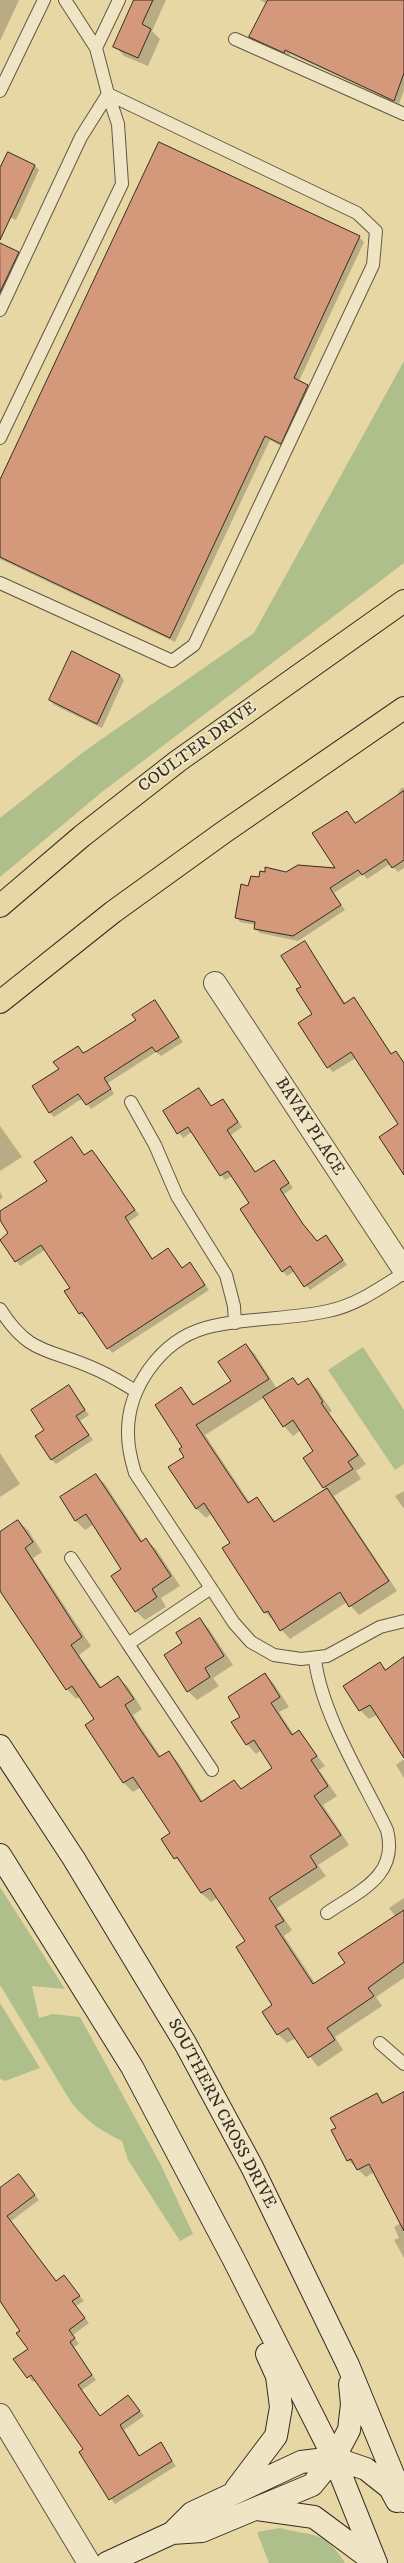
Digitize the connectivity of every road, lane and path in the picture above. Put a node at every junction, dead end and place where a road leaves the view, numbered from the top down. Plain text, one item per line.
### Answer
1 (44, 0) edge
2 (66, 0) edge
3 (119, 0) edge
4 (235, 39) dead end
5 (96, 48) junction
6 (0, 91) edge
7 (108, 94) junction
8 (404, 114) edge
9 (0, 310) edge
10 (0, 438) edge
11 (0, 583) edge
12 (404, 601) edge
13 (404, 708) edge
14 (0, 906) edge
15 (215, 983) dead end
16 (0, 1002) edge
17 (130, 1102) dead end
18 (404, 1272) edge
19 (0, 1309) edge
20 (235, 1323) junction
21 (136, 1391) junction
22 (71, 1558) dead end
23 (211, 1588) junction
24 (404, 1621) edge
25 (128, 1644) junction
26 (315, 1659) junction
27 (0, 1746) edge
28 (212, 1770) dead end
29 (0, 1855) edge
30 (328, 1913) dead end
31 (380, 2043) dead end
32 (404, 2064) edge
33 (234, 2260) junction
34 (348, 2365) junction
35 (0, 2415) edge
36 (334, 2458) junction
37 (234, 2491) junction
38 (404, 2501) edge
39 (258, 2509) junction
40 (404, 2513) edge
41 (172, 2532) junction
42 (89, 2563) edge
43 (107, 2563) edge
44 (376, 2563) edge

1 - 6 lane
2 - 5 lane
3 - 5 lane
4 - 8 lane
5 - 7 lane
7 - 9 lane
7 - 10 lane
7 - 11 lane
12 - 14 main road, COULTER DRIVE
13 - 16 main road
15 - 18 main road, BAVAY PLACE
17 - 20 lane
18 - 20 lane
19 - 21 lane
20 - 21 lane
21 - 23 lane
22 - 25 lane
23 - 25 lane
23 - 26 lane
24 - 26 lane
25 - 28 lane
26 - 30 lane
27 - 34 main road, SOUTHERN CROSS DRIVE
29 - 33 main road
31 - 32 lane
33 - 36 main road
33 - 37 main road
34 - 36 main road
34 - 38 main road, SOUTHERN CROSS DRIVE
35 - 42 main road
36 - 37 main road
36 - 39 main road
36 - 40 main road
36 - 44 main road
37 - 41 main road
39 - 41 main road
39 - 44 main road
41 - 43 main road

